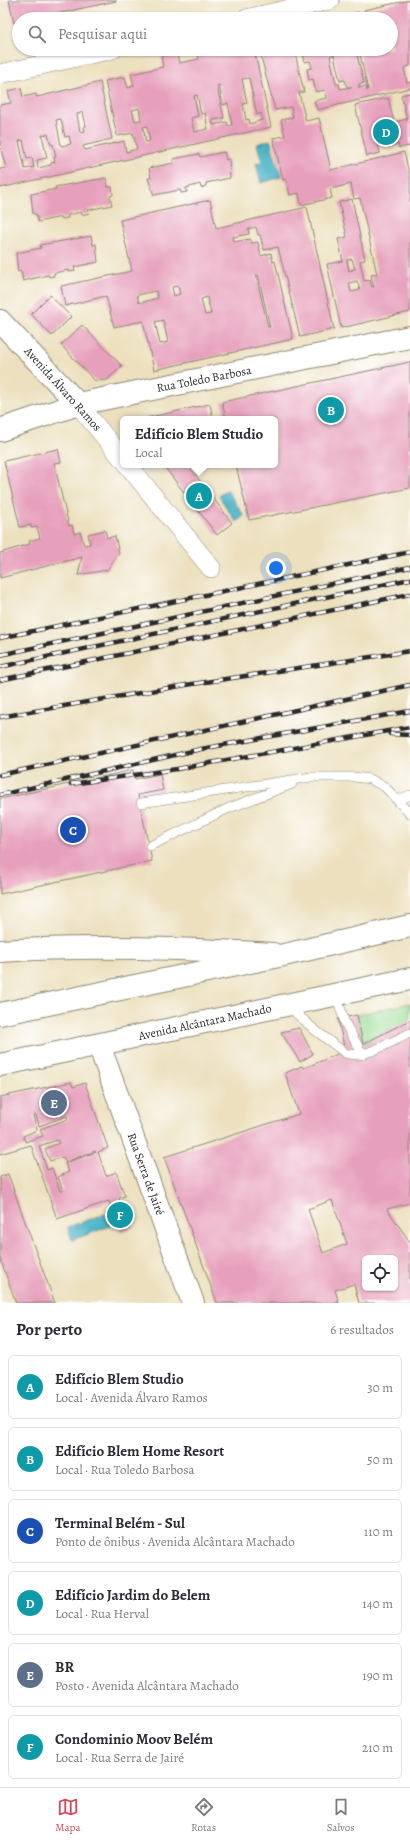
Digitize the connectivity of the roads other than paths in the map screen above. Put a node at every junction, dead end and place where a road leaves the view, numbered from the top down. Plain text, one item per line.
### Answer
1 (330, 0) edge
2 (277, 12) edge
3 (81, 56) edge
4 (0, 74) edge
5 (0, 321) edge
6 (410, 337) edge
7 (78, 404) junction
8 (0, 430) edge
9 (120, 455) edge
10 (130, 468) edge
11 (211, 568) dead end
12 (311, 777) junction
13 (410, 795) edge
14 (398, 800) junction
15 (141, 803) dead end
16 (410, 814) edge
17 (150, 846) dead end
18 (410, 926) edge
19 (0, 951) edge
20 (284, 955) junction
21 (410, 979) edge
22 (335, 994) junction
23 (287, 1005) junction
24 (0, 1014) edge
25 (410, 1033) edge
26 (99, 1045) junction
27 (363, 1055) junction
28 (0, 1065) edge
29 (193, 1303) edge

1 - 2 street
3 - 4 street
5 - 7 main road, Avenida Álvaro Ramos
6 - 7 main road, Rua Toledo Barbosa
7 - 8 main road, Rua Toledo Barbosa
7 - 9 street, Avenida Álvaro Ramos
10 - 11 street
12 - 14 lane
12 - 15 lane
12 - 17 lane
13 - 14 lane
14 - 16 lane
18 - 20 main road
19 - 20 main road
20 - 24 main road
21 - 22 main road, Avenida Alcântara Machado
22 - 23 main road, Avenida Alcântara Machado
22 - 27 lane
23 - 26 main road, Avenida Alcântara Machado
23 - 27 lane
25 - 27 lane
26 - 28 main road, Avenida Alcântara Machado
26 - 29 main road, Rua Serra de Jairé

